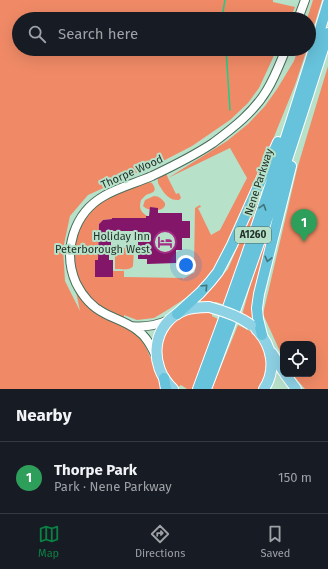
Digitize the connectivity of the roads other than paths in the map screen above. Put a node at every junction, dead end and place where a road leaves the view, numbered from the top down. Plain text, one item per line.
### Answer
1 (305, 0) edge
2 (328, 3) edge
3 (301, 12) edge
4 (328, 33) edge
5 (316, 50) edge
6 (283, 56) edge
7 (315, 56) edge
8 (308, 82) junction
9 (173, 317) junction
10 (131, 326) junction
11 (262, 335) junction
12 (270, 350) junction
13 (156, 356) junction
14 (280, 366) edge
15 (287, 377) edge
16 (164, 378) junction
17 (166, 389) edge
18 (173, 389) edge
19 (198, 389) edge
20 (206, 389) edge
21 (264, 389) edge
22 (296, 389) edge

1 - 3 street
2 - 5 highway, Nene Parkway / A1260
4 - 8 highway, Nene Parkway / A1260
6 - 10 street, Thorpe Wood
7 - 8 highway, Nene Parkway / A1260
9 -> 8 highway
8 -> 11 highway
19 -> 8 highway, Nene Parkway / A1260
8 - 20 highway, Nene Parkway / A1260
9 - 10 street, Thorpe Wood
9 - 11 main road, bridge
9 - 13 main road
10 - 13 street, Thorpe Wood
11 - 12 main road
12 - 14 main road
12 - 21 main road
13 - 16 main road
15 - 22 main road
16 - 17 highway
16 - 18 main road

